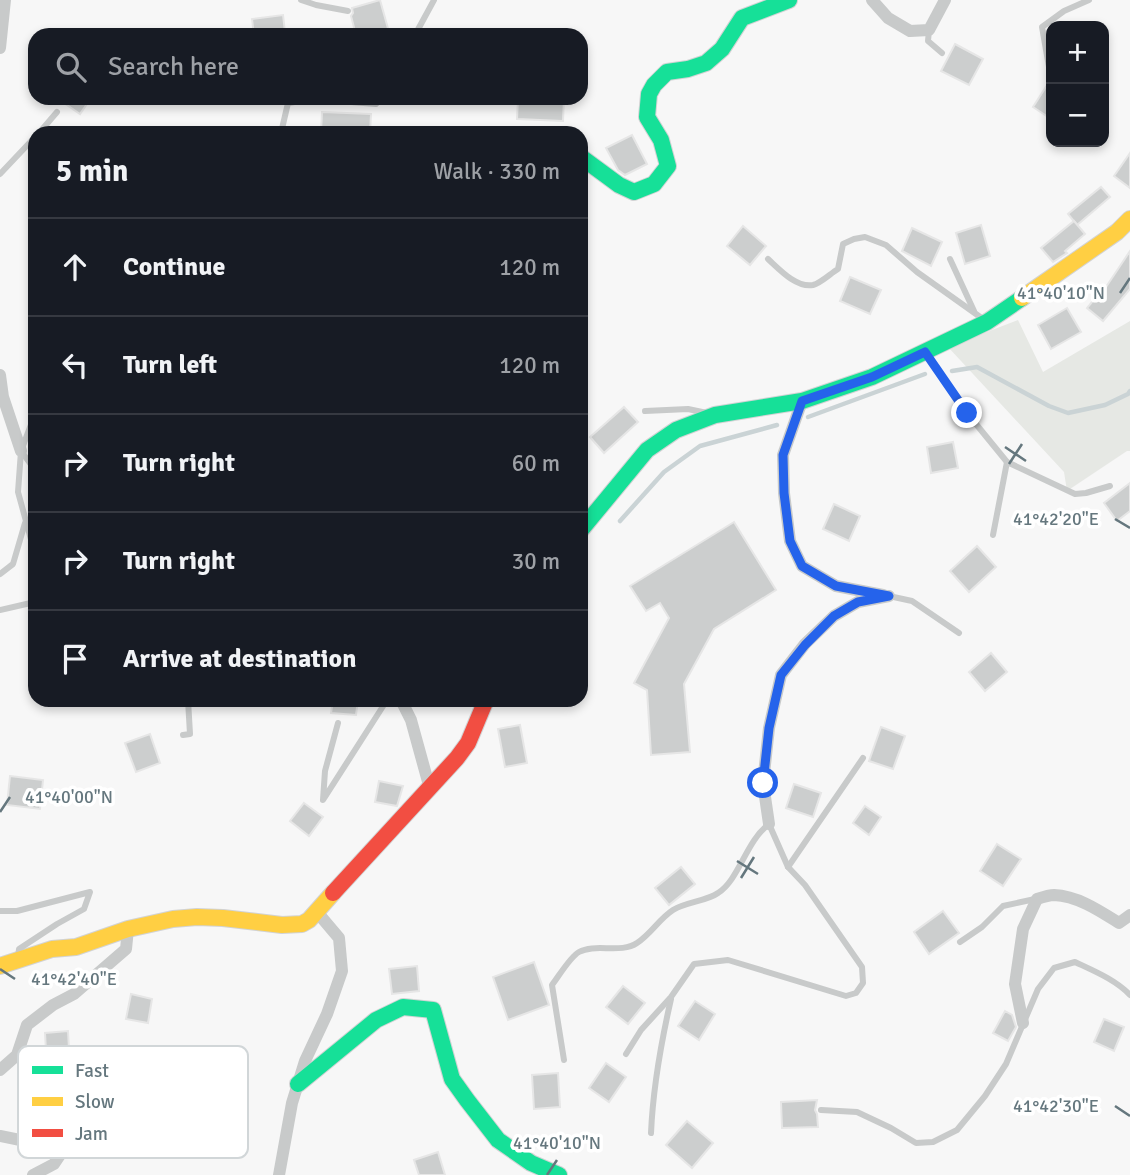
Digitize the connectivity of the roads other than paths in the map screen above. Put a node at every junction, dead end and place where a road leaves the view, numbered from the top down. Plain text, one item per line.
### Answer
1 (5, 0) edge
2 (302, 0) edge
3 (434, 0) edge
4 (789, 0) edge
5 (872, 0) edge
6 (945, 0) edge
7 (1089, 0) edge
8 (348, 10) dead end
9 (1050, 21) edge
10 (1046, 24) edge
11 (419, 28) edge
12 (929, 30) junction
13 (0, 48) edge
14 (1046, 50) edge
15 (942, 53) dead end
16 (288, 105) edge
17 (57, 112) dead end
18 (45, 126) edge
19 (283, 126) edge
20 (28, 144) edge
21 (588, 162) edge
22 (0, 174) edge
23 (1130, 219) edge
24 (768, 259) dead end
25 (950, 259) dead end
26 (981, 318) junction
27 (925, 352) junction
28 (0, 375) edge
29 (802, 401) junction
30 (645, 411) dead end
31 (715, 415) junction
32 (28, 433) edge
33 (21, 452) junction
34 (28, 461) edge
35 (1007, 462) junction
36 (1110, 486) dead end
37 (26, 521) junction
38 (588, 522) edge
39 (28, 528) edge
40 (993, 535) dead end
41 (0, 574) edge
42 (889, 596) junction
43 (28, 604) edge
44 (0, 610) edge
45 (959, 633) dead end
46 (188, 707) edge
47 (383, 707) edge
48 (404, 707) edge
49 (483, 707) edge
50 (338, 723) dead end
51 (183, 735) dead end
52 (863, 758) dead end
53 (430, 789) junction
54 (769, 824) junction
55 (788, 867) junction
56 (1037, 899) junction
57 (0, 911) edge
58 (317, 912) junction
59 (1130, 915) edge
60 (128, 929) junction
61 (960, 942) dead end
62 (18, 959) junction
63 (0, 966) edge
64 (1130, 995) edge
65 (671, 997) junction
66 (1023, 1023) junction
67 (20, 1046) edge
68 (18, 1052) edge
69 (626, 1054) dead end
70 (564, 1060) dead end
71 (0, 1070) edge
72 (298, 1084) junction
73 (821, 1110) dead end
74 (651, 1133) dead end
75 (0, 1136) edge
76 (18, 1140) edge
77 (58, 1158) edge
78 (33, 1175) edge
79 (279, 1175) edge
80 (559, 1175) edge

1 - 13 street
2 - 8 lane
3 - 11 lane
4 - 21 street
5 - 12 street
6 - 12 street
7 - 9 lane
10 - 14 lane
12 - 15 lane
16 - 19 lane
17 - 18 lane
20 - 22 lane
23 - 26 street
24 - 26 lane
25 - 26 lane
26 - 27 street
27 - 29 street
27 - 35 lane
28 - 33 street
29 - 31 street
29 - 42 street
30 - 31 lane
31 - 38 street
32 - 33 lane
33 - 34 lane
33 - 37 lane
35 - 36 lane
35 - 40 lane
37 - 39 lane
37 - 41 lane
42 - 45 lane
42 - 54 street
43 - 44 lane
46 - 51 lane
47 - 50 lane
48 - 53 street
49 - 53 street
52 - 55 lane
53 - 58 street
54 - 55 lane
54 - 70 lane
55 - 65 lane
56 - 59 street
56 - 61 lane
56 - 66 street
57 - 62 lane
58 - 60 street
58 - 72 street
60 - 62 street
60 - 67 street
62 - 63 street
64 - 66 lane
65 - 69 lane
65 - 74 lane
66 - 73 lane
68 - 71 street
72 - 79 street
72 - 80 street
75 - 76 street
77 - 78 street

